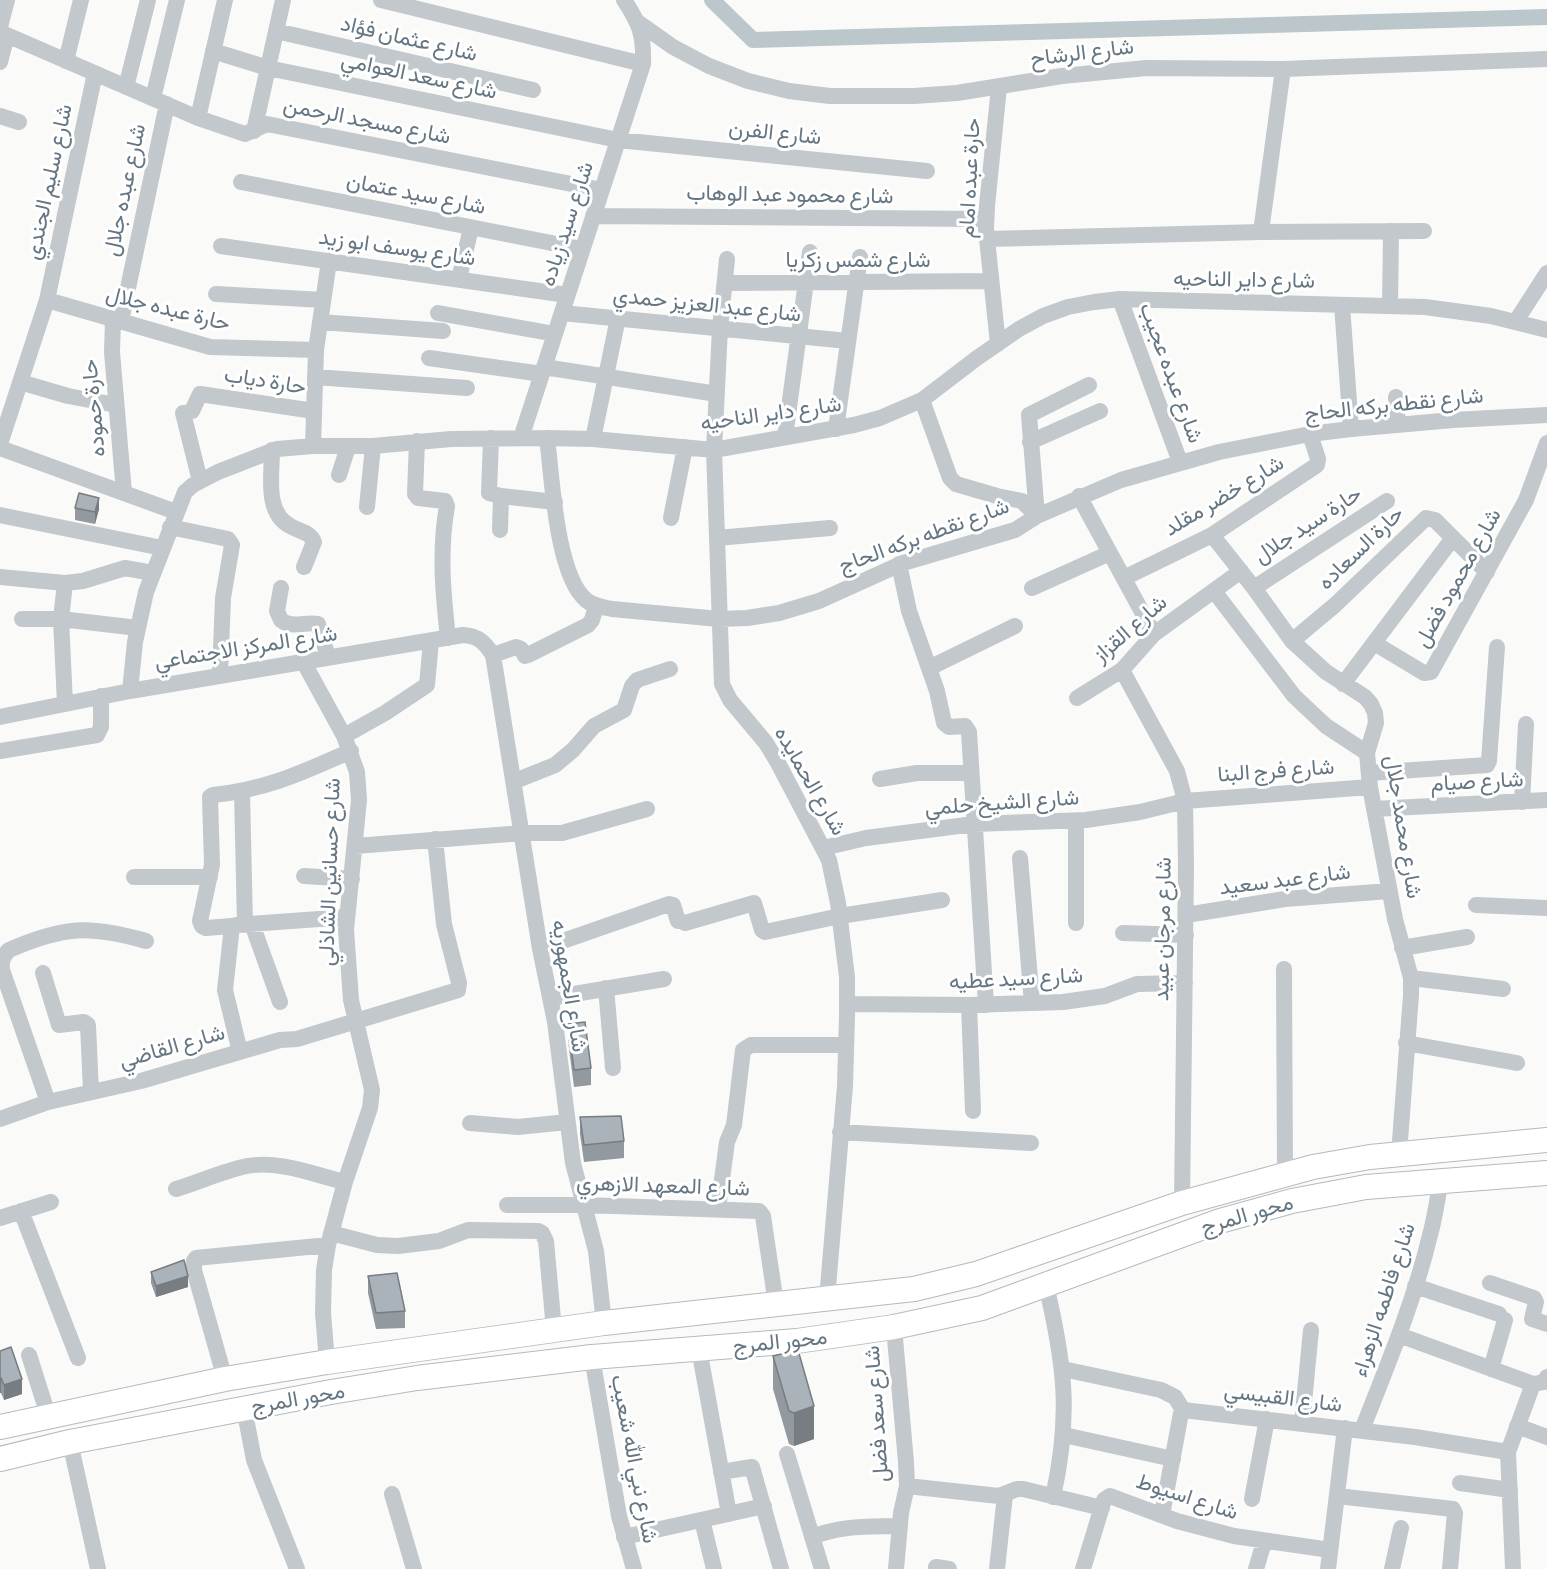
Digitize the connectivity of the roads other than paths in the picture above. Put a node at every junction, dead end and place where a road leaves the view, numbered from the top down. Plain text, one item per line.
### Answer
1 (7, 0) edge
2 (81, 0) edge
3 (148, 0) edge
4 (177, 0) edge
5 (225, 0) edge
6 (283, 0) edge
7 (381, 0) edge
8 (624, 0) edge
9 (639, 23) junction
10 (276, 31) junction
11 (2, 32) edge
12 (213, 51) junction
13 (1547, 60) edge
14 (66, 61) junction
15 (0, 62) edge
16 (642, 64) junction
17 (268, 68) junction
18 (1283, 69) junction
19 (94, 73) junction
20 (126, 87) junction
21 (999, 87) junction
22 (533, 90) dead end
23 (160, 101) junction
24 (0, 116) edge
25 (198, 118) junction
26 (19, 122) dead end
27 (254, 131) junction
28 (618, 140) junction
29 (927, 171) dead end
30 (241, 182) dead end
31 (602, 190) junction
32 (593, 216) junction
33 (986, 219) junction
34 (471, 228) junction
35 (1391, 231) junction
36 (1424, 231) dead end
37 (1261, 232) junction
38 (987, 239) junction
39 (220, 246) dead end
40 (582, 249) junction
41 (810, 252) dead end
42 (860, 257) dead end
43 (727, 259) dead end
44 (329, 261) junction
45 (1547, 273) edge
46 (459, 279) junction
47 (991, 281) junction
48 (806, 282) junction
49 (856, 282) junction
50 (725, 283) junction
51 (216, 294) dead end
52 (567, 295) junction
53 (1120, 299) junction
54 (47, 300) junction
55 (323, 300) junction
56 (1342, 305) junction
57 (1390, 306) junction
58 (438, 313) dead end
59 (562, 313) junction
60 (618, 318) junction
61 (117, 320) junction
62 (1516, 321) junction
63 (320, 322) junction
64 (720, 328) junction
65 (1547, 330) edge
66 (442, 331) dead end
67 (555, 334) junction
68 (798, 336) junction
69 (848, 341) junction
70 (998, 344) junction
71 (316, 350) junction
72 (429, 358) dead end
73 (543, 371) junction
74 (315, 377) junction
75 (606, 377) junction
76 (20, 382) junction
77 (1089, 386) dead end
78 (467, 388) dead end
79 (717, 394) junction
80 (1395, 398) dead end
81 (922, 400) junction
82 (116, 405) junction
83 (314, 411) junction
84 (1100, 411) dead end
85 (1547, 415) edge
86 (1398, 425) junction
87 (836, 429) junction
88 (1351, 429) junction
89 (1310, 434) junction
90 (785, 437) junction
91 (491, 438) junction
92 (521, 438) junction
93 (547, 438) junction
94 (593, 439) junction
95 (417, 441) junction
96 (1030, 442) junction
97 (1547, 443) edge
98 (0, 446) edge
99 (313, 446) junction
100 (373, 446) junction
101 (348, 447) junction
102 (685, 447) junction
103 (272, 450) junction
104 (714, 450) junction
105 (1180, 462) junction
106 (339, 475) dead end
107 (200, 481) junction
108 (124, 493) junction
109 (501, 496) junction
110 (1079, 496) junction
111 (1387, 501) dead end
112 (555, 502) junction
113 (367, 507) dead end
114 (0, 515) edge
115 (1037, 516) junction
116 (671, 518) dead end
117 (173, 519) junction
118 (830, 528) dead end
119 (500, 530) dead end
120 (1212, 536) junction
121 (717, 538) junction
122 (1453, 538) junction
123 (162, 548) junction
124 (1110, 553) junction
125 (899, 564) junction
126 (304, 567) dead end
127 (1241, 571) junction
128 (1487, 572) junction
129 (153, 573) junction
130 (0, 577) edge
131 (1124, 578) junction
132 (65, 583) junction
133 (281, 588) dead end
134 (1032, 588) dead end
135 (1254, 588) junction
136 (1214, 591) junction
137 (596, 606) junction
138 (22, 619) dead end
139 (719, 619) junction
140 (61, 620) junction
141 (1015, 626) dead end
142 (138, 628) junction
143 (1154, 634) junction
144 (439, 639) junction
145 (1292, 641) junction
146 (1374, 643) junction
147 (1497, 647) dead end
148 (493, 655) junction
149 (328, 657) junction
150 (303, 661) junction
151 (929, 668) junction
152 (670, 669) dead end
153 (1122, 670) junction
154 (220, 675) junction
155 (1343, 684) junction
156 (130, 691) junction
157 (101, 696) junction
158 (1077, 698) dead end
159 (65, 704) junction
160 (0, 717) edge
161 (1526, 724) dead end
162 (347, 743) junction
163 (0, 751) edge
164 (1367, 753) junction
165 (971, 773) junction
166 (880, 779) dead end
167 (1370, 780) junction
168 (515, 782) junction
169 (242, 791) junction
170 (1547, 800) edge
171 (1185, 801) junction
172 (1522, 802) junction
173 (647, 809) dead end
174 (1374, 809) junction
175 (1076, 821) junction
176 (974, 824) junction
177 (523, 833) junction
178 (435, 839) junction
179 (355, 846) junction
180 (823, 848) junction
181 (1020, 858) dead end
182 (304, 876) dead end
183 (134, 877) dead end
184 (210, 877) junction
185 (352, 879) junction
186 (1389, 891) junction
187 (942, 900) dead end
188 (1476, 905) dead end
189 (1547, 908) edge
190 (1186, 915) junction
191 (840, 916) junction
192 (347, 917) junction
193 (1076, 923) dead end
194 (243, 925) junction
195 (1123, 933) dead end
196 (1186, 935) junction
197 (1467, 937) dead end
198 (146, 941) dead end
199 (1402, 948) junction
200 (540, 949) junction
201 (1284, 969) dead end
202 (43, 973) dead end
203 (1411, 978) junction
204 (664, 979) dead end
205 (1185, 983) junction
206 (606, 988) junction
207 (1503, 989) dead end
208 (550, 998) junction
209 (280, 1002) dead end
210 (1032, 1003) junction
211 (847, 1004) junction
212 (978, 1005) junction
213 (356, 1021) junction
214 (1406, 1043) junction
215 (846, 1045) junction
216 (240, 1052) junction
217 (1517, 1063) dead end
218 (613, 1068) dead end
219 (91, 1092) junction
220 (48, 1102) junction
221 (973, 1111) dead end
222 (0, 1119) edge
223 (470, 1122) dead end
224 (567, 1122) junction
225 (840, 1132) junction
226 (1547, 1140) edge
227 (1031, 1143) dead end
228 (1399, 1154) junction
229 (1547, 1173) edge
230 (1285, 1174) junction
231 (1441, 1181) junction
232 (345, 1182) junction
233 (176, 1189) dead end
234 (51, 1202) dead end
235 (1182, 1203) junction
236 (507, 1205) dead end
237 (584, 1205) junction
238 (718, 1209) junction
239 (21, 1211) junction
240 (0, 1218) edge
241 (330, 1239) junction
242 (942, 1283) junction
243 (1490, 1283) dead end
244 (1046, 1285) junction
245 (1415, 1286) junction
246 (827, 1299) junction
247 (776, 1304) junction
248 (949, 1316) junction
249 (604, 1323) junction
250 (1547, 1324) edge
251 (894, 1327) junction
252 (554, 1330) junction
253 (1311, 1330) dead end
254 (1399, 1335) junction
255 (699, 1349) junction
256 (29, 1355) dead end
257 (78, 1358) dead end
258 (592, 1358) junction
259 (327, 1362) junction
260 (1063, 1369) junction
261 (1491, 1369) junction
262 (225, 1379) junction
263 (1540, 1381) edge
264 (244, 1408) junction
265 (1183, 1410) junction
266 (48, 1415) junction
267 (1267, 1419) junction
268 (1302, 1423) junction
269 (1517, 1426) junction
270 (0, 1427) edge
271 (1345, 1428) junction
272 (1362, 1430) junction
273 (1064, 1435) junction
274 (1547, 1437) edge
275 (70, 1442) junction
276 (1508, 1452) junction
277 (787, 1454) dead end
278 (0, 1459) edge
279 (1173, 1459) junction
280 (721, 1472) junction
281 (1460, 1483) dead end
282 (906, 1486) junction
283 (1510, 1490) junction
284 (392, 1494) dead end
285 (1005, 1494) junction
286 (1337, 1496) junction
287 (1053, 1497) junction
288 (1252, 1499) dead end
289 (764, 1506) junction
290 (1102, 1509) junction
291 (729, 1514) junction
292 (1162, 1515) junction
293 (702, 1520) junction
294 (899, 1526) junction
295 (1401, 1528) dead end
296 (624, 1537) junction
297 (812, 1537) junction
298 (1264, 1542) junction
299 (1330, 1550) junction
300 (99, 1569) edge
301 (297, 1569) edge
302 (414, 1569) edge
303 (634, 1569) edge
304 (714, 1569) edge
305 (781, 1569) edge
306 (822, 1569) edge
307 (896, 1569) edge
308 (997, 1569) edge
309 (1083, 1569) edge
310 (1256, 1569) edge
311 (1328, 1569) edge
312 (1392, 1569) edge
313 (1450, 1569) edge
314 (1513, 1569) edge

1 - 11 street
2 - 14 street
3 - 20 street
4 - 23 street, شارع عبده جلال
5 - 12 street
6 - 10 street
7 - 16 street
8 - 9 street
9 - 16 street, شارع سيد زياده
9 - 21 street, شارع الرشاح
10 - 17 street
10 - 22 street, شارع عثمان فؤاد
11 - 14 street, شارع مسجد الرحمن
11 - 15 street
12 - 17 street, شارع سعد العوامي
12 - 25 street
13 - 18 street, شارع الرشاح
14 - 19 street, شارع مسجد الرحمن
16 - 28 street, شارع سيد زياده
17 - 27 street
17 - 28 street, شارع سعد العوامي
18 - 21 street, شارع الرشاح
18 - 37 street
19 - 20 street, شارع مسجد الرحمن
19 - 54 street, شارع سليم الجندي
20 - 23 street, شارع مسجد الرحمن
21 - 33 street, حارة عبده امام
23 - 25 street, شارع مسجد الرحمن
23 - 61 street, شارع عبده جلال
24 - 26 street
25 - 27 street, شارع مسجد الرحمن
27 - 31 street, شارع مسجد الرحمن
28 - 29 street, شارع الفرن
28 - 31 street, شارع سيد زياده
30 - 34 street, شارع سيد عتمان
31 - 32 street, شارع سيد زياده
32 - 33 street, شارع محمود عبد الوهاب
32 - 40 street, شارع سيد زياده
33 - 38 street, حارة عبده امام
34 - 40 street, شارع سيد عتمان
34 - 46 street
35 - 36 street
35 - 37 street
35 - 57 street
37 - 38 street
38 - 47 street, حارة عبده امام
39 - 44 street, شارع يوسف ابو زيد
40 - 52 street, شارع سيد زياده
41 - 48 street
42 - 49 street
43 - 50 street, شارع الحمايده
44 - 46 street, شارع يوسف ابو زيد
44 - 55 street
45 - 62 street
46 - 52 street, شارع يوسف ابو زيد
47 - 49 street, شارع شمس زكريا
47 - 70 street, حارة عبده امام
48 - 49 street, شارع شمس زكريا
48 - 50 street, شارع شمس زكريا
48 - 68 street
49 - 69 street
50 - 64 street, شارع الحمايده
51 - 55 street
52 - 59 street, شارع سيد زياده
53 - 56 street, شارع داير الناحيه
53 - 70 street, شارع داير الناحيه
53 - 105 street, شارع عبده عجيب
54 - 61 street, حارة عبده جلال
54 - 76 street, شارع سليم الجندي
55 - 63 street
56 - 57 street, شارع داير الناحيه
56 - 88 street
57 - 62 street, شارع داير الناحيه
58 - 67 street
59 - 60 street, شارع عبد العزيز حمدي
59 - 67 street, شارع سيد زياده
60 - 64 street, شارع عبد العزيز حمدي
60 - 75 street
61 - 71 street, حارة عبده جلال
61 - 82 street, حارة حموده
62 - 65 street, شارع داير الناحيه
63 - 66 street
63 - 71 street
64 - 68 street, شارع عبد العزيز حمدي
64 - 79 street, شارع الحمايده
67 - 73 street, شارع سيد زياده
68 - 69 street, شارع عبد العزيز حمدي
68 - 90 street
69 - 87 street
70 - 81 street, شارع داير الناحيه
71 - 74 street
72 - 73 street
73 - 75 street
73 - 92 street, شارع سيد زياده
74 - 78 street
74 - 83 street
75 - 79 street
75 - 94 street
76 - 82 street
76 - 98 street, شارع سليم الجندي
77 - 96 street
79 - 104 street, شارع الحمايده
80 - 86 street
81 - 87 street, شارع داير الناحيه
81 - 115 street
82 - 108 street, حارة حموده
83 - 99 street
83 - 107 street, حارة دياب
84 - 96 street
85 - 86 street, شارع نقطه بركه الحاج
86 - 88 street, شارع نقطه بركه الحاج
87 - 90 street, شارع داير الناحيه
88 - 89 street, شارع نقطه بركه الحاج
89 - 105 street, شارع نقطه بركه الحاج
89 - 120 street, شارع خضر مقلد
90 - 104 street, شارع داير الناحيه
91 - 92 street, شارع داير الناحيه
91 - 95 street, شارع داير الناحيه
91 - 109 street
92 - 93 street, شارع داير الناحيه
93 - 94 street, شارع داير الناحيه
93 - 112 street
94 - 102 street, شارع داير الناحيه
95 - 100 street, شارع داير الناحيه
95 - 144 street
96 - 115 street
97 - 128 street, شارع محمود فضل
98 - 108 street
99 - 101 street, شارع داير الناحيه
99 - 103 street, شارع داير الناحيه
100 - 101 street, شارع داير الناحيه
100 - 113 street
101 - 106 street
102 - 104 street, شارع داير الناحيه
102 - 116 street
103 - 107 street, شارع داير الناحيه
103 - 126 street
104 - 121 street, شارع الحمايده
105 - 110 street, شارع نقطه بركه الحاج
107 - 117 street, شارع داير الناحيه
108 - 117 street
109 - 112 street
109 - 119 street
110 - 115 street, شارع نقطه بركه الحاج
110 - 124 street
111 - 135 street, حارة سيد جلال
112 - 137 street
114 - 123 street
115 - 125 street, شارع نقطه بركه الحاج
117 - 123 street, شارع داير الناحيه
117 - 154 street
118 - 121 street
120 - 127 street, شارع محمد جلال
120 - 131 street, شارع خضر مقلد
121 - 139 street, شارع الحمايده
122 - 128 street, حارة السعاده
122 - 145 street, حارة السعاده
122 - 146 street
123 - 129 street, شارع داير الناحيه
124 - 131 street
124 - 134 street
125 - 139 street, شارع نقطه بركه الحاج
125 - 151 street
127 - 135 street, شارع محمد جلال
127 - 136 street, شارع القزاز
128 - 146 street, شارع محمود فضل
129 - 132 street
129 - 142 street, شارع داير الناحيه
130 - 132 street
131 - 143 street
132 - 140 street
133 - 149 street
135 - 145 street, شارع محمد جلال
136 - 143 street, شارع القزاز
136 - 164 street
137 - 139 street, شارع نقطه بركه الحاج
137 - 148 street
138 - 140 street
139 - 180 street, شارع الحمايده
140 - 142 street
140 - 159 street
141 - 151 street
142 - 156 street, شارع داير الناحيه
143 - 153 street, شارع القزاز
144 - 148 street, شارع المركز الاجتماعي
144 - 149 street, شارع المركز الاجتماعي
144 - 162 street
145 - 155 street, شارع محمد جلال
146 - 155 street
147 - 167 street, شارع فرج البنا
148 - 168 street, شارع الجمهوريه
149 - 150 street, شارع المركز الاجتماعي
150 - 154 street, شارع المركز الاجتماعي
150 - 162 street, شارع حسانين الشاذلي
151 - 165 street
152 - 168 street
153 - 158 street, شارع القزاز
153 - 171 street, شارع مرجان عبيد
154 - 156 street, شارع المركز الاجتماعي
155 - 164 street, شارع محمد جلال
156 - 157 street, شارع المركز الاجتماعي
157 - 159 street, شارع المركز الاجتماعي
157 - 163 street
159 - 160 street, شارع المركز الاجتماعي
161 - 172 street
162 - 169 street
162 - 179 street, شارع حسانين الشاذلي
164 - 167 street, شارع محمد جلال
165 - 166 street
165 - 176 street
167 - 171 street, شارع فرج البنا
167 - 174 street, شارع محمد جلال
168 - 177 street, شارع الجمهوريه
169 - 184 street
169 - 194 street
170 - 172 street, شارع صيام
171 - 175 street, شارع الشيخ حلمي
171 - 190 street, شارع مرجان عبيد
172 - 174 street, شارع صيام
173 - 177 street
174 - 186 street, شارع محمد جلال
175 - 176 street, شارع الشيخ حلمي
175 - 193 street
176 - 180 street, شارع الشيخ حلمي
176 - 212 street
177 - 178 street
177 - 200 street, شارع الجمهوريه
178 - 179 street
178 - 213 street, شارع القاضي
179 - 185 street, شارع حسانين الشاذلي
180 - 191 street, شارع الحمايده
181 - 210 street
182 - 185 street
183 - 184 street
184 - 194 street
185 - 192 street, شارع حسانين الشاذلي
186 - 190 street, شارع عبد سعيد
186 - 199 street, شارع محمد جلال
187 - 191 street
188 - 189 street
190 - 196 street, شارع مرجان عبيد
191 - 200 street
191 - 211 street, شارع الحمايده
192 - 194 street
192 - 213 street, شارع حسانين الشاذلي
194 - 209 street
194 - 216 street
195 - 196 street
196 - 205 street, شارع مرجان عبيد
197 - 199 street
198 - 220 street
199 - 203 street, شارع محمد جلال
200 - 208 street, شارع الجمهوريه
201 - 230 street
202 - 219 street
203 - 207 street
203 - 214 street, شارع محمد جلال
204 - 206 street
205 - 210 street, شارع سيد عطيه
205 - 235 street, شارع مرجان عبيد
206 - 208 street
206 - 218 street
208 - 224 street, شارع الجمهوريه
210 - 212 street, شارع سيد عطيه
211 - 212 street, شارع سيد عطيه
211 - 215 street, شارع الحمايده
212 - 221 street
213 - 216 street, شارع القاضي
213 - 232 street, شارع حسانين الشاذلي
214 - 217 street
214 - 228 street, شارع محمد جلال
215 - 225 street, شارع الحمايده
215 - 238 street
216 - 219 street, شارع القاضي
219 - 220 street, شارع القاضي
220 - 222 street, شارع القاضي
223 - 224 street
224 - 237 street, شارع الجمهوريه
225 - 227 street
225 - 246 street, شارع الحمايده
226 - 228 main road, محور المرج
228 - 230 main road, محور المرج
229 - 231 main road, محور المرج
230 - 235 main road, محور المرج
231 - 244 main road, محور المرج
231 - 245 street, شارع فاطمه الزهراء
232 - 233 street
232 - 241 street, شارع حسانين الشاذلي
234 - 239 street
235 - 242 main road, محور المرج
236 - 237 street, شارع المعهد الازهري
237 - 238 street, شارع المعهد الازهري
237 - 249 street, شارع الجمهوريه
238 - 247 street, شارع المعهد الازهري
239 - 240 street
239 - 257 street
241 - 252 street
241 - 259 street, شارع حسانين الشاذلي
241 - 262 street
242 - 246 main road, محور المرج
242 - 248 main road
243 - 250 street
244 - 248 main road, محور المرج
244 - 260 street
245 - 254 street, شارع فاطمه الزهراء
245 - 261 street
246 - 247 main road, محور المرج
247 - 249 main road, محور المرج
248 - 251 main road, محور المرج
249 - 252 main road, محور المرج
251 - 255 main road, محور المرج
251 - 282 street, شارع سعد فضل
252 - 259 main road, محور المرج
253 - 268 street
254 - 261 street
254 - 272 street, شارع فاطمه الزهراء
255 - 258 main road, محور المرج
255 - 280 street
256 - 266 street
258 - 264 main road, محور المرج
258 - 296 street, شارع نبي الله شعيب
259 - 262 main road, محور المرج
260 - 265 street
260 - 273 street
261 - 263 street
262 - 266 main road, محور المرج
263 - 269 street
264 - 275 main road, محور المرج
264 - 301 street
265 - 267 street, شارع القبيسي
265 - 279 street
266 - 270 main road, محور المرج
267 - 268 street, شارع القبيسي
267 - 288 street
268 - 271 street, شارع القبيسي
269 - 274 street
269 - 276 street
271 - 272 street, شارع القبيسي
271 - 286 street
272 - 276 street, شارع القبيسي
273 - 279 street
273 - 287 street
275 - 278 main road, محور المرج
275 - 300 street
276 - 283 street
277 - 297 street
279 - 292 street
280 - 289 street
280 - 291 street
281 - 283 street
282 - 285 street
282 - 294 street, شارع سعد فضل
283 - 314 street
284 - 302 street
285 - 287 street
285 - 308 street
286 - 299 street
286 - 313 street
287 - 290 street
289 - 291 street
289 - 305 street
290 - 292 street, شارع اسيوط
290 - 309 street
291 - 293 street
292 - 298 street, شارع اسيوط
293 - 296 street
293 - 304 street
294 - 297 street
294 - 307 street, شارع سعد فضل
295 - 312 street
296 - 303 street, شارع نبي الله شعيب
297 - 306 street
298 - 299 street, شارع اسيوط
298 - 310 street
299 - 311 street

